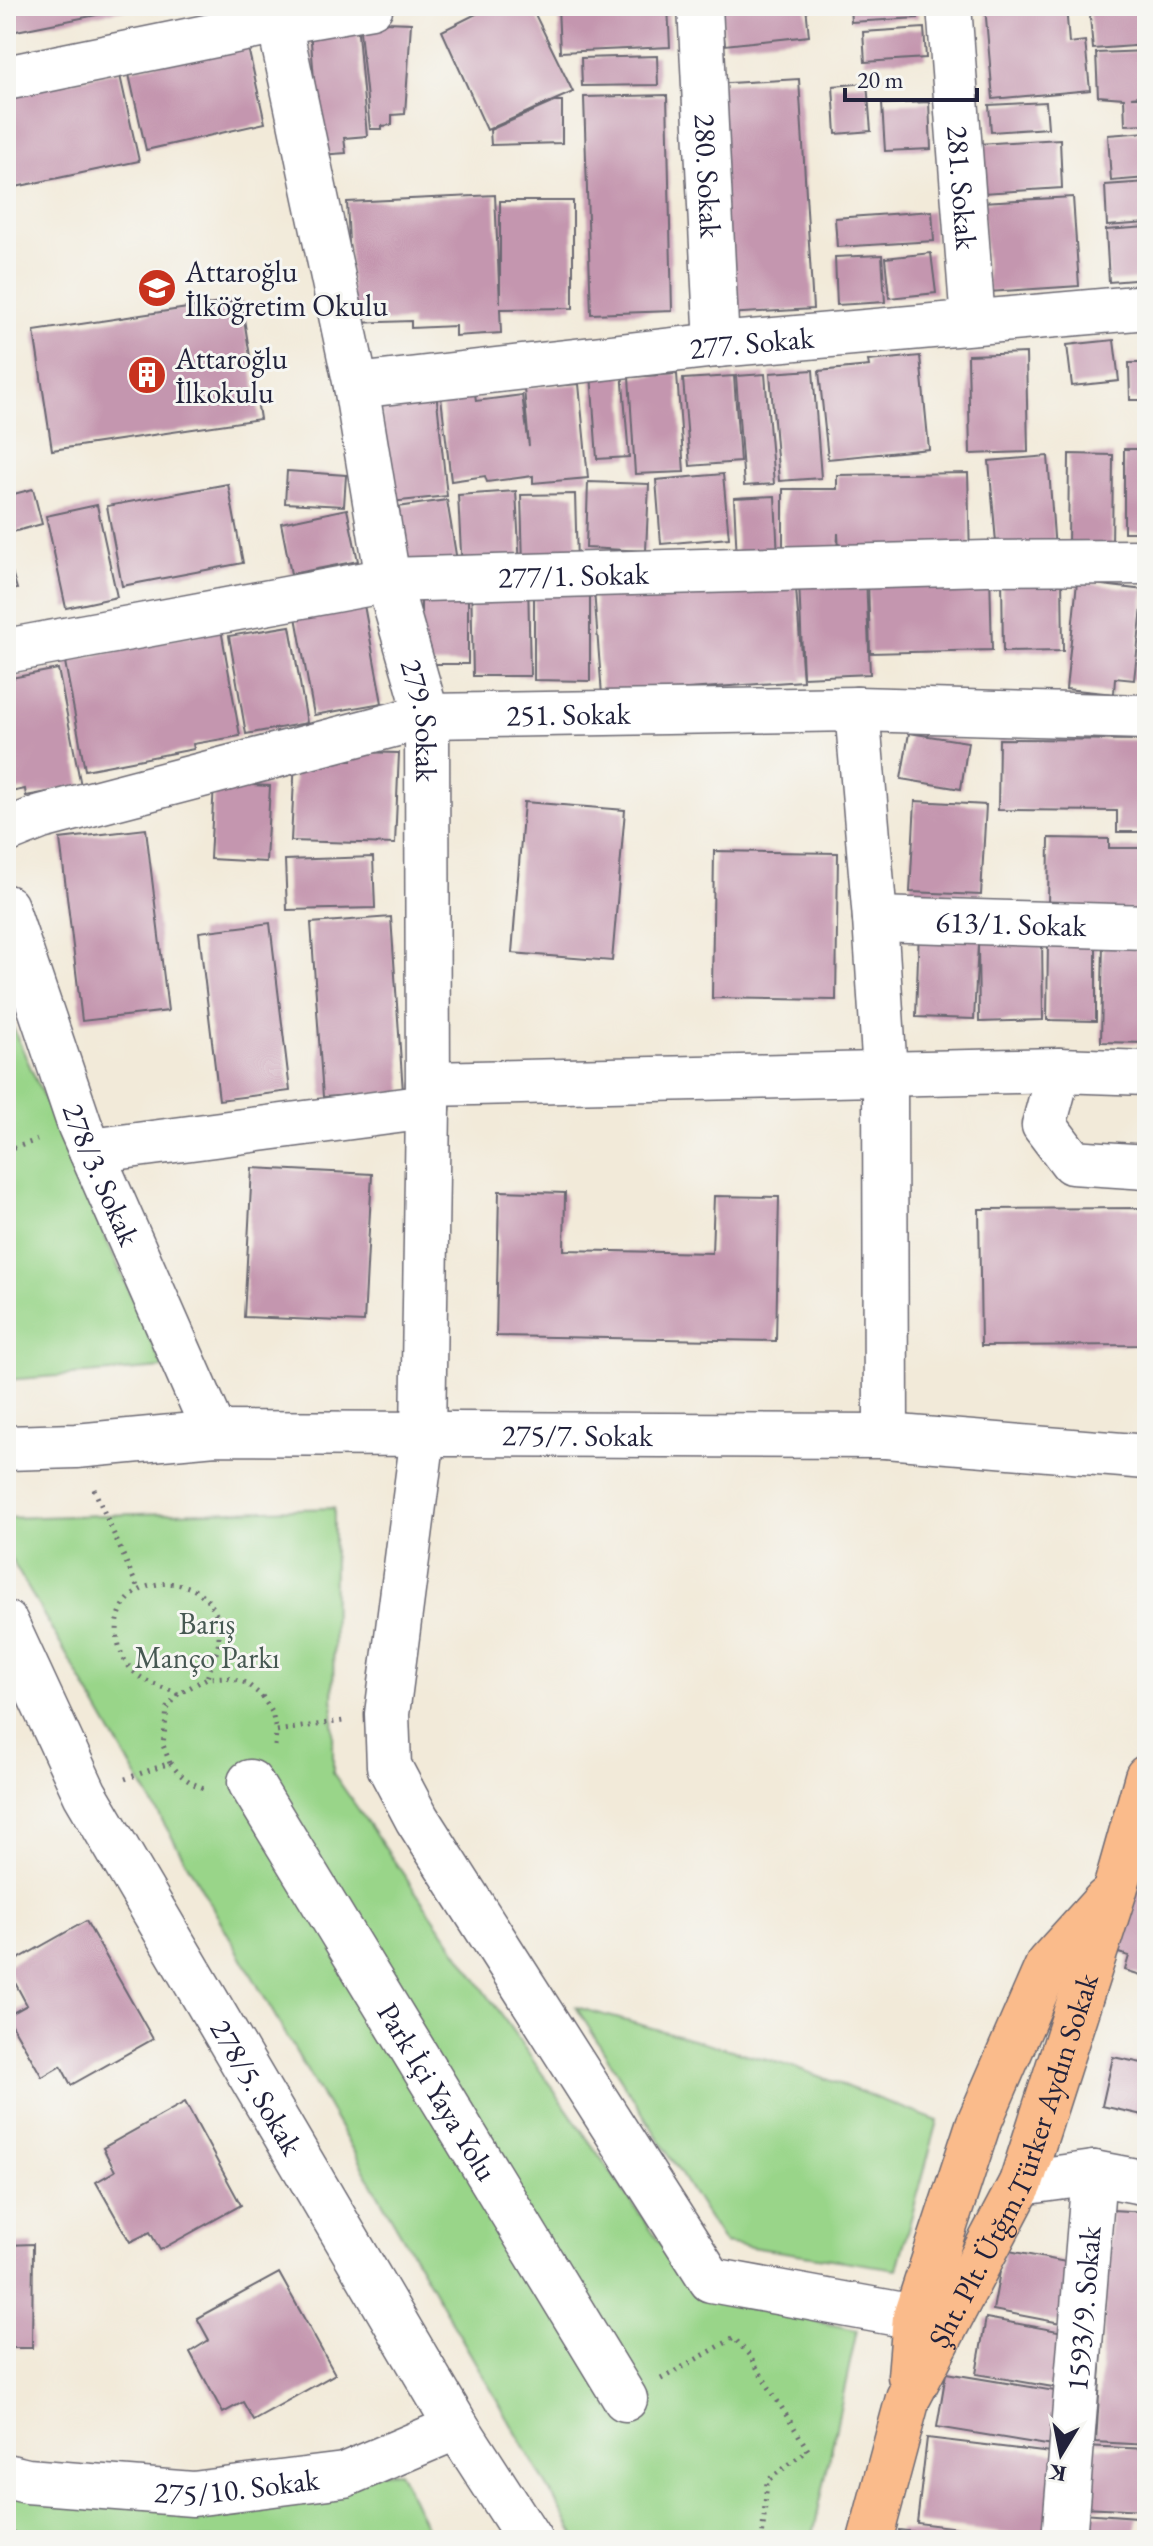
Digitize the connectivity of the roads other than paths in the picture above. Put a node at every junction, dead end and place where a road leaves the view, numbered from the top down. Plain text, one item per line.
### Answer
1 (371, 6) edge
2 (700, 6) edge
3 (949, 6) edge
4 (306, 14) edge
5 (6, 78) edge
6 (1147, 307) edge
7 (973, 322) junction
8 (717, 345) junction
9 (356, 386) junction
10 (1147, 562) edge
11 (388, 580) junction
12 (6, 651) edge
13 (857, 709) junction
14 (427, 716) junction
15 (1147, 717) edge
16 (6, 831) edge
17 (6, 907) edge
18 (875, 919) junction
19 (1147, 927) edge
20 (1059, 1070) junction
21 (885, 1073) junction
22 (1147, 1073) edge
23 (428, 1095) junction
24 (91, 1151) junction
25 (1147, 1167) edge
26 (215, 1433) junction
27 (423, 1435) junction
28 (886, 1436) junction
29 (6, 1448) edge
30 (1147, 1457) edge
31 (6, 1623) edge
32 (1147, 1777) edge
33 (250, 1782) road end
34 (1115, 1890) junction
35 (1094, 2173) junction
36 (1021, 2183) junction
37 (1147, 2183) edge
38 (915, 2317) junction
39 (908, 2398) junction
40 (625, 2399) road end
41 (457, 2427) junction
42 (6, 2476) edge
43 (530, 2540) edge
44 (870, 2540) edge
45 (1064, 2540) edge

1 - 4 street
2 - 8 street, 280. Sokak
3 - 7 street, 281. Sokak
4 - 5 street
4 - 9 street, 279. Sokak
6 - 7 street, 277. Sokak
7 - 8 street, 277. Sokak
8 - 9 street, 277. Sokak
9 - 11 street, 279. Sokak
10 - 11 street, 277/1. Sokak
11 - 12 street, 277/1. Sokak
11 - 14 street, 279. Sokak
13 - 14 street, 251. Sokak
13 - 15 street, 251. Sokak
13 - 18 street
14 - 16 street, 251. Sokak
14 - 23 street, 279. Sokak
17 - 24 street, 278/3. Sokak
18 - 19 street, 613/1. Sokak
18 - 21 street
20 - 21 street
20 - 22 street
20 - 25 street
21 - 23 street
21 - 28 street
23 - 24 street
23 - 27 street, 279. Sokak
24 - 26 street, 278/3. Sokak
26 - 27 street, 275/7. Sokak
26 - 29 street, 275/7. Sokak
27 - 28 street, 275/7. Sokak
27 - 38 street, 279. Sokak
28 - 30 street, 275/7. Sokak
31 - 41 street, 278/5. Sokak
32 - 34 main road, Şht. Plt. Ütğm.Türker Aydın Sokak
33 - 40 street, Park İçi Yaya Yolu
34 - 36 main road, Şht. Plt. Ütğm.Türker Aydın Sokak
34 - 38 main road
35 - 36 street
35 - 37 street
35 - 45 street, 1593/9. Sokak
36 - 39 main road, Şht. Plt. Ütğm.Türker Aydın Sokak
38 - 39 main road
39 - 44 main road, Şht. Plt. Ütğm.Türker Aydın Sokak
41 - 42 street, 275/10. Sokak
41 - 43 street, 278/5. Sokak

